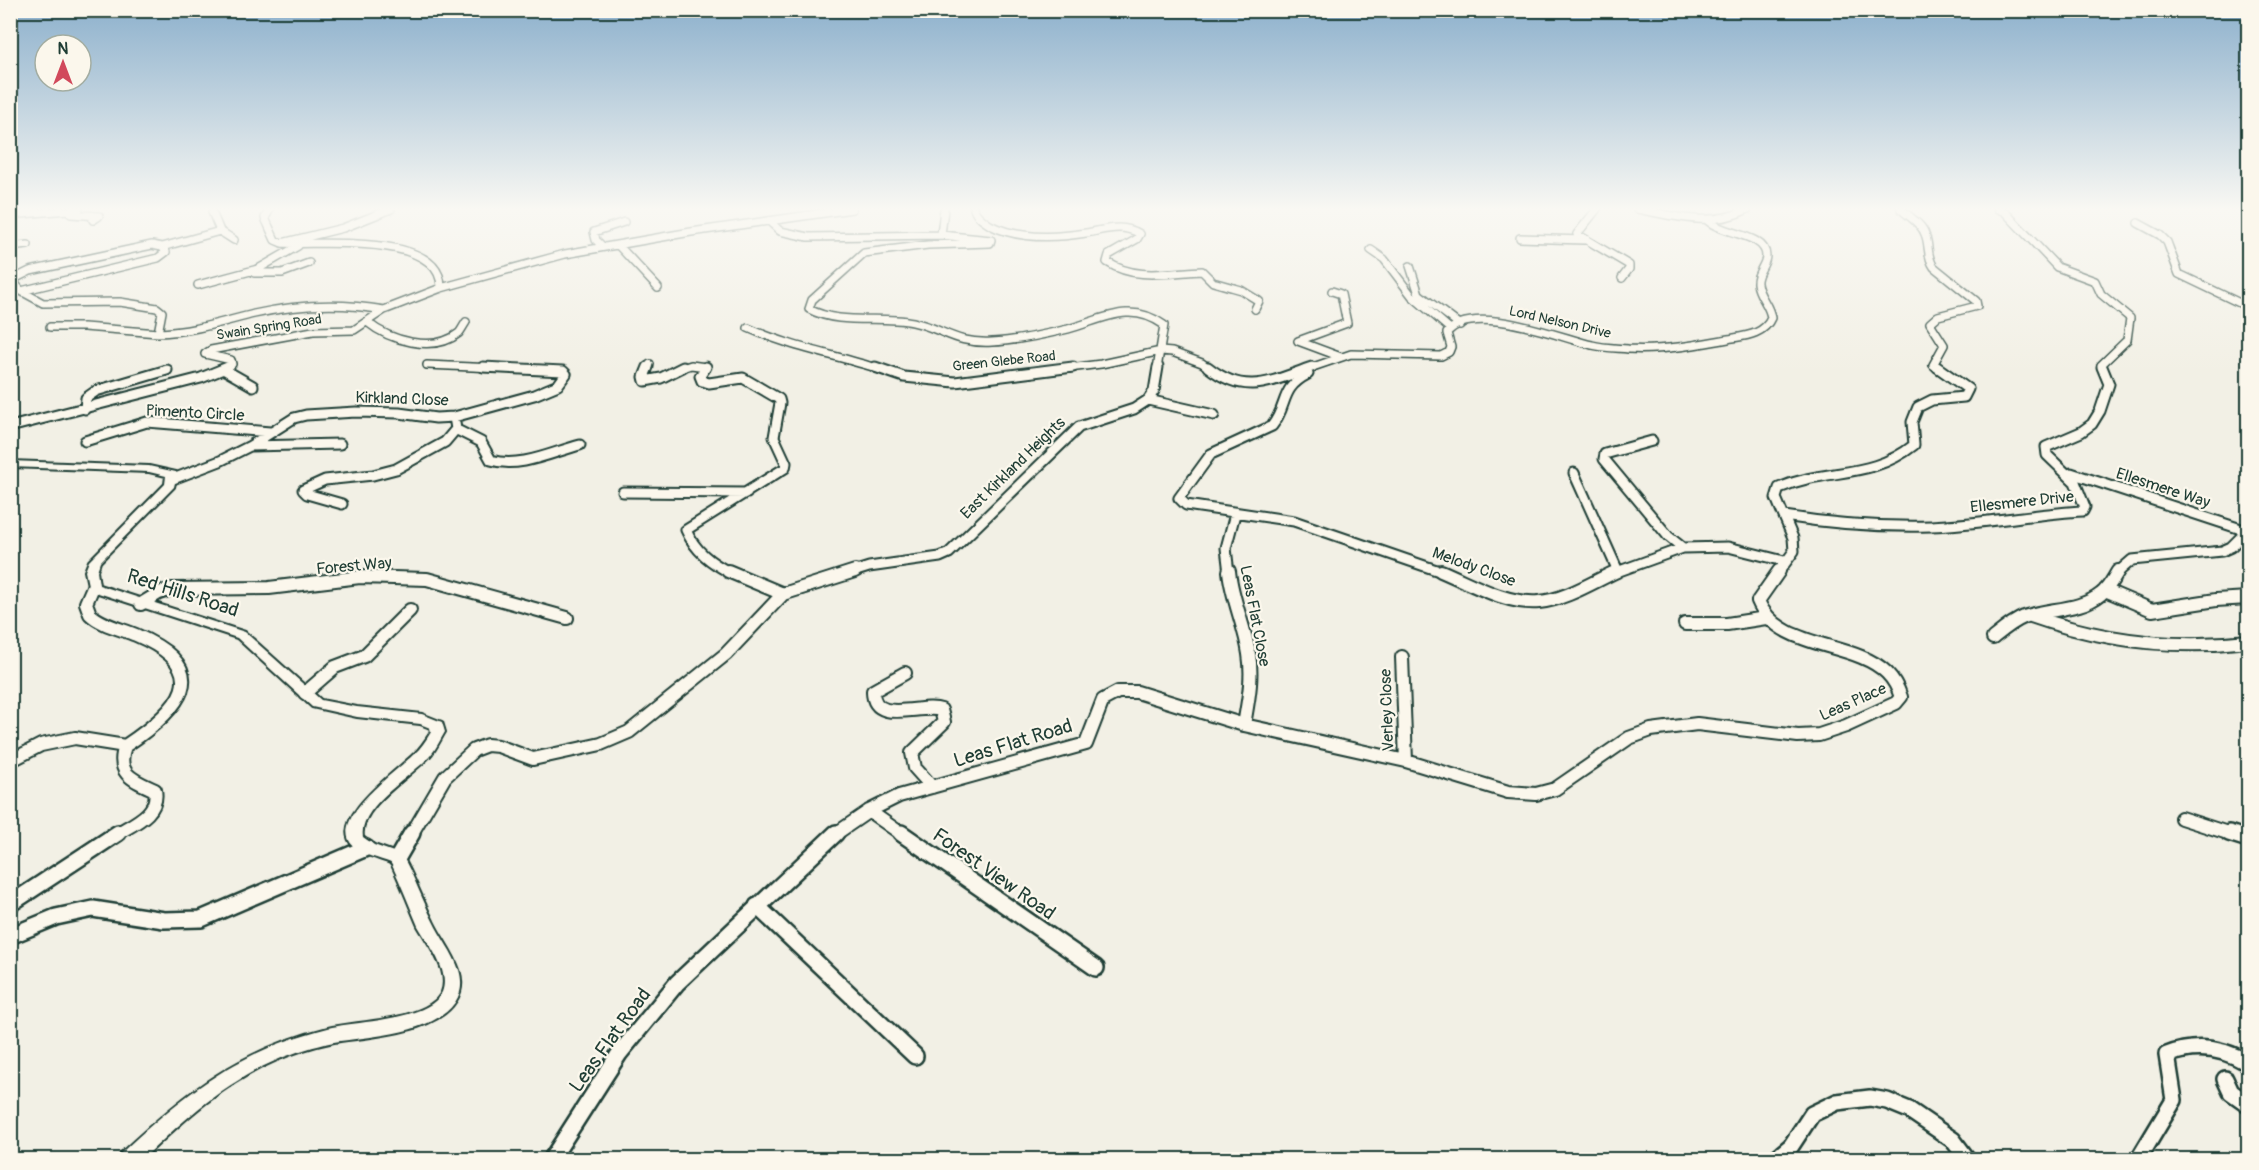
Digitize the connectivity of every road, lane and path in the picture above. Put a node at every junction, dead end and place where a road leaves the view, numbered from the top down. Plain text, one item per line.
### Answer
1 (62, 264) edge
2 (135, 264) edge
3 (267, 264) edge
4 (308, 264) edge
5 (431, 264) edge
6 (526, 264) edge
7 (635, 264) edge
8 (850, 264) edge
9 (1109, 264) edge
10 (1389, 264) edge
11 (1626, 264) edge
12 (1766, 264) edge
13 (1932, 264) edge
14 (2054, 264) edge
15 (2173, 264) edge
16 (1410, 267) dead end
17 (258, 269) junction
18 (1622, 278) dead end
19 (198, 285) dead end
20 (441, 288) junction
21 (658, 288) dead end
22 (21, 291) junction
23 (1332, 291) dead end
24 (2248, 307) edge
25 (1255, 309) dead end
26 (384, 310) junction
27 (367, 322) junction
28 (466, 322) dead end
29 (1460, 325) junction
30 (50, 327) dead end
31 (748, 328) dead end
32 (1450, 329) junction
33 (158, 333) junction
34 (1161, 351) junction
35 (1341, 357) junction
36 (1329, 362) junction
37 (650, 364) dead end
38 (427, 365) dead end
39 (167, 370) dead end
40 (225, 370) junction
41 (253, 386) dead end
42 (1148, 400) junction
43 (85, 409) junction
44 (1214, 415) dead end
45 (453, 417) junction
46 (10, 427) edge
47 (457, 430) junction
48 (270, 432) junction
49 (85, 441) dead end
50 (1652, 441) dead end
51 (340, 444) dead end
52 (580, 445) dead end
53 (249, 446) junction
54 (10, 464) edge
55 (1574, 473) dead end
56 (2071, 473) junction
57 (173, 480) junction
58 (623, 492) dead end
59 (747, 493) junction
60 (342, 504) dead end
61 (1235, 514) junction
62 (1784, 516) junction
63 (2248, 530) edge
64 (1683, 548) junction
65 (1784, 561) junction
66 (1618, 571) junction
67 (93, 587) junction
68 (2105, 590) junction
69 (783, 594) junction
70 (2248, 598) edge
71 (141, 604) junction
72 (410, 610) dead end
73 (2029, 615) junction
74 (567, 618) dead end
75 (1766, 618) junction
76 (1685, 624) dead end
77 (1993, 638) dead end
78 (2248, 641) edge
79 (1402, 657) dead end
80 (905, 673) dead end
81 (305, 693) junction
82 (1697, 723) joint
83 (1244, 725) junction
84 (125, 746) junction
85 (10, 761) edge
86 (1406, 761) junction
87 (932, 787) junction
88 (869, 811) junction
89 (2181, 818) dead end
90 (2248, 838) edge
91 (366, 848) junction
92 (397, 859) junction
93 (10, 904) edge
94 (757, 906) junction
95 (10, 936) edge
96 (1096, 968) dead end
97 (915, 1056) dead end
98 (2248, 1063) edge
99 (2225, 1079) dead end
100 (2248, 1104) edge
101 (128, 1160) edge
102 (551, 1160) edge
103 (1774, 1160) edge
104 (1968, 1160) edge
105 (2138, 1160) edge

1 - 22 street
2 - 22 street
3 - 17 street
4 - 17 street
5 - 20 street
6 - 20 street, Swain Spring Road
7 - 21 street
8 - 34 street
9 - 25 street
10 - 32 street
11 - 18 street
12 - 29 street, Lord Nelson Drive
13 - 62 street
14 - 56 street, Ellesmere Drive
15 - 24 street
16 - 29 street
17 - 19 street
20 - 26 street, Swain Spring Road
22 - 33 street
23 - 35 street
26 - 27 street, Swain Spring Road
26 - 33 street
27 - 28 street
27 - 40 street, Swain Spring Road
29 - 32 street, Lord Nelson Drive
30 - 33 street
31 - 34 street, Green Glebe Road
32 - 35 street
34 - 36 street
34 - 42 street
35 - 36 street
36 - 61 street, Melody Close
37 - 59 street
38 - 45 street, Kirkland Close
39 - 43 street
40 - 41 street
40 - 43 street
42 - 44 street
42 - 69 street, East Kirkland Heights
43 - 46 street
45 - 47 street
45 - 48 street, Kirkland Close
47 - 52 street
47 - 60 street
48 - 49 street, Pimento Circle
48 - 53 street, Kirkland Close
50 - 64 street
51 - 53 street
53 - 57 street, Kirkland Close
54 - 57 main road
55 - 66 street
56 - 62 street, Ellesmere Drive
56 - 63 street, Ellesmere Way
57 - 67 main road
58 - 59 street
59 - 69 street
61 - 66 street, Melody Close
61 - 83 street, Leas Flat Close
62 - 65 street
63 - 68 street
64 - 65 street, Melody Close
64 - 66 street, Melody Close
65 - 75 street
67 - 71 main road, Red Hills Road
67 - 84 street
68 - 70 street
68 - 73 street
69 - 92 street, East Kirkland Heights
71 - 74 street, Forest Way
71 - 81 main road, Red Hills Road
72 - 81 street
73 - 77 street
73 - 78 street
75 - 76 street
75 - 82 street, Leas Place
79 - 86 street, Verley Close
80 - 87 street
81 - 91 main road, Red Hills Road
82 - 86 street, Leas Flat Road
83 - 86 street, Leas Flat Road
83 - 87 street, Leas Flat Road
84 - 85 street
84 - 93 street
87 - 88 street, Leas Flat Road
88 - 94 street, Leas Flat Road
88 - 96 street, Forest View Road
89 - 90 street
91 - 92 main road
91 - 95 street
92 - 101 main road
94 - 97 street
94 - 102 street, Leas Flat Road
98 - 105 street
99 - 100 street
103 - 104 street

